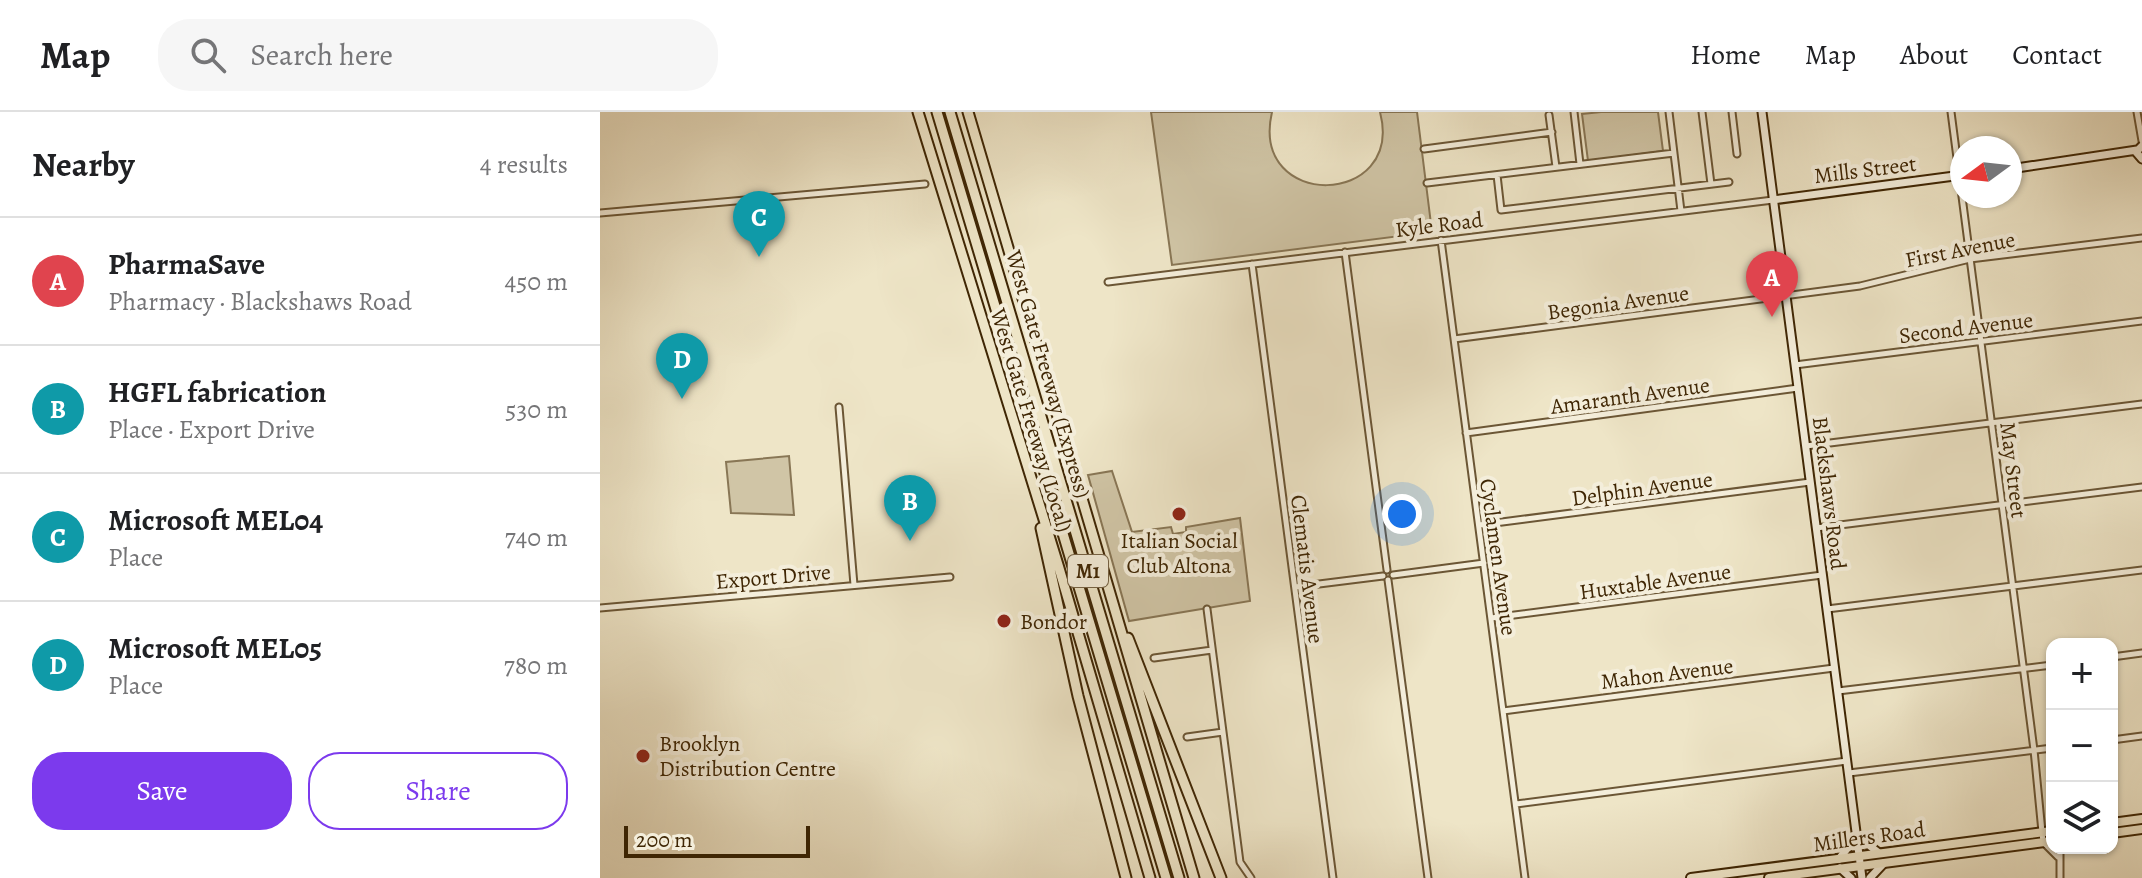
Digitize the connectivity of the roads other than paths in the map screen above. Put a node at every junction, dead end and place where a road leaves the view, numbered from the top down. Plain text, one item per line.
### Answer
1 (918, 112) edge
2 (937, 112) edge
3 (950, 112) edge
4 (968, 112) edge
5 (1574, 112) edge
6 (1669, 112) edge
7 (1702, 112) edge
8 (1732, 112) edge
9 (1762, 112) edge
10 (1951, 112) edge
11 (2137, 112) edge
12 (1549, 115) dead end
13 (1552, 132) junction
14 (1954, 136) edge
15 (1424, 149) dead end
16 (2140, 151) edge
17 (1674, 153) junction
18 (1737, 154) dead end
19 (1580, 164) junction
20 (1556, 167) junction
21 (2022, 168) edge
22 (1497, 175) junction
23 (1950, 176) edge
24 (1729, 182) dead end
25 (1427, 183) dead end
26 (925, 184) dead end
27 (1711, 184) junction
28 (1678, 188) junction
29 (1773, 200) junction
30 (1964, 208) edge
31 (1681, 211) junction
32 (600, 213) edge
33 (2142, 238) edge
34 (1441, 240) junction
35 (1345, 252) junction
36 (1970, 259) junction
37 (1252, 264) junction
38 (1108, 282) dead end
39 (1786, 296) junction
40 (2142, 321) edge
41 (1454, 339) junction
42 (1981, 341) junction
43 (1795, 365) junction
44 (1798, 388) junction
45 (2142, 404) edge
46 (839, 407) dead end
47 (1992, 423) junction
48 (1466, 433) junction
49 (1805, 446) junction
50 (1022, 452) junction
51 (1810, 482) junction
52 (2142, 487) edge
53 (2002, 504) junction
54 (1479, 525) junction
55 (1816, 528) junction
56 (1484, 563) junction
57 (2142, 570) edge
58 (1388, 575) junction
59 (1822, 575) junction
60 (950, 577) dead end
61 (854, 585) junction
62 (2013, 586) junction
63 (1295, 587) junction
64 (1109, 591) junction
65 (600, 608) edge
66 (1207, 609) dead end
67 (1827, 609) junction
68 (1491, 618) junction
69 (1212, 650) junction
70 (2142, 653) edge
71 (2118, 656) edge
72 (1154, 658) dead end
73 (2046, 666) edge
74 (1834, 668) junction
75 (2024, 668) junction
76 (1838, 691) junction
77 (1503, 711) junction
78 (1223, 732) junction
79 (2142, 736) edge
80 (1187, 737) dead end
81 (2118, 739) edge
82 (2046, 749) edge
83 (2034, 750) junction
84 (1847, 761) junction
85 (1849, 773) junction
86 (1516, 804) junction
87 (2046, 819) edge
88 (2142, 819) edge
89 (2118, 822) edge
90 (2142, 829) edge
91 (2046, 831) edge
92 (2118, 832) edge
93 (1857, 836) junction
94 (2046, 842) edge
95 (1879, 853) junction
96 (2056, 854) edge
97 (2059, 854) edge
98 (2058, 857) junction
99 (1860, 860) junction
100 (1840, 863) junction
101 (1884, 863) junction
102 (1126, 878) edge
103 (1150, 878) edge
104 (1166, 878) edge
105 (1179, 878) edge
106 (1194, 878) edge
107 (1224, 878) edge
108 (1251, 878) edge
109 (1333, 878) edge
110 (1428, 878) edge
111 (1525, 878) edge
112 (1691, 878) edge
113 (1769, 878) edge
114 (1851, 878) edge
115 (1862, 878) edge
116 (1870, 878) edge
117 (2060, 878) edge

1 - 50 highway, West Gate Freeway (Local) / M1
2 - 104 highway, West Gate Freeway (Express) / M1
3 - 105 highway, West Gate Freeway (Express) / M1
4 - 64 highway, West Gate Freeway (Local) / M1
5 - 19 street
6 - 17 street
7 - 27 street
8 - 18 street
9 - 29 main road, Blackshaws Road
10 - 14 street, May Street
11 - 16 street
12 - 13 street
13 - 15 street
13 - 20 street
16 - 21 main road
17 - 19 street
17 - 28 street
19 - 20 street
20 - 22 street
22 - 25 street
22 - 28 street
23 - 29 main road, Mills Street
24 - 27 street
26 - 32 street
27 - 28 street
28 - 31 street
29 - 31 street, Kyle Road
29 - 39 main road, Blackshaws Road
30 - 36 street, May Street
31 - 34 street, Kyle Road
33 - 36 street, First Avenue
34 - 35 street, Kyle Road
34 - 41 street, Cyclamen Avenue
35 - 37 street, Kyle Road
35 - 58 street
36 - 39 street, First Avenue
36 - 42 street, May Street
37 - 38 street, Kyle Road
37 - 63 street, Clematis Avenue
39 - 41 street, Begonia Avenue
39 - 43 main road, Blackshaws Road
40 - 42 street, Second Avenue
41 - 48 street, Cyclamen Avenue
42 - 43 street, Second Avenue
42 - 47 street, May Street
43 - 44 main road, Blackshaws Road
44 - 48 street, Amaranth Avenue
44 - 49 main road, Blackshaws Road
45 - 47 street
46 - 61 street
47 - 49 street
47 - 53 street, May Street
48 - 54 street, Cyclamen Avenue
49 - 51 main road, Blackshaws Road
50 - 102 highway
50 - 103 highway, West Gate Freeway (Local) / M1
51 - 54 street, Delphin Avenue
51 - 55 main road, Blackshaws Road
52 - 53 street
53 - 55 street
53 - 62 street, May Street
54 - 56 street, Cyclamen Avenue
55 - 59 main road, Blackshaws Road
56 - 58 street
56 - 68 street, Cyclamen Avenue
57 - 62 street
58 - 63 street
58 - 110 street
59 - 67 main road, Blackshaws Road
59 - 68 street, Huxtable Avenue
60 - 61 street, Export Drive
61 - 65 street, Export Drive
62 - 67 street
62 - 75 street, May Street
63 - 109 street, Clematis Avenue
64 - 106 highway, West Gate Freeway (Local) / M1
64 - 107 highway
66 - 69 street
67 - 74 main road, Blackshaws Road
68 - 77 street, Cyclamen Avenue
69 - 72 street
69 - 78 street
70 - 71 street
73 - 75 street
74 - 76 main road, Blackshaws Road
74 - 77 street, Mahon Avenue
75 - 76 street
75 - 83 street, May Street
76 - 84 main road, Blackshaws Road
77 - 86 street, Cyclamen Avenue
78 - 80 street
78 - 108 street
79 - 81 street
82 - 83 street
83 - 85 street
83 - 87 street, May Street
84 - 85 main road, Blackshaws Road
84 - 86 street
85 - 93 main road, Blackshaws Road
86 - 111 street, Cyclamen Avenue
88 - 89 main road
90 - 92 main road
91 - 95 main road, Millers Road
93 - 95 main road
93 - 99 main road, Blackshaws Road
93 - 100 main road
94 - 101 main road, Millers Road
95 - 99 main road, Millers Road
96 - 98 street, May Street
97 - 98 street
98 - 117 street
99 - 100 main road, Millers Road
99 - 101 main road, Millers Road
99 - 115 main road, Blackshaws Road
100 - 112 main road, Millers Road
100 - 113 main road, Millers Road
100 - 114 main road
101 - 116 main road

